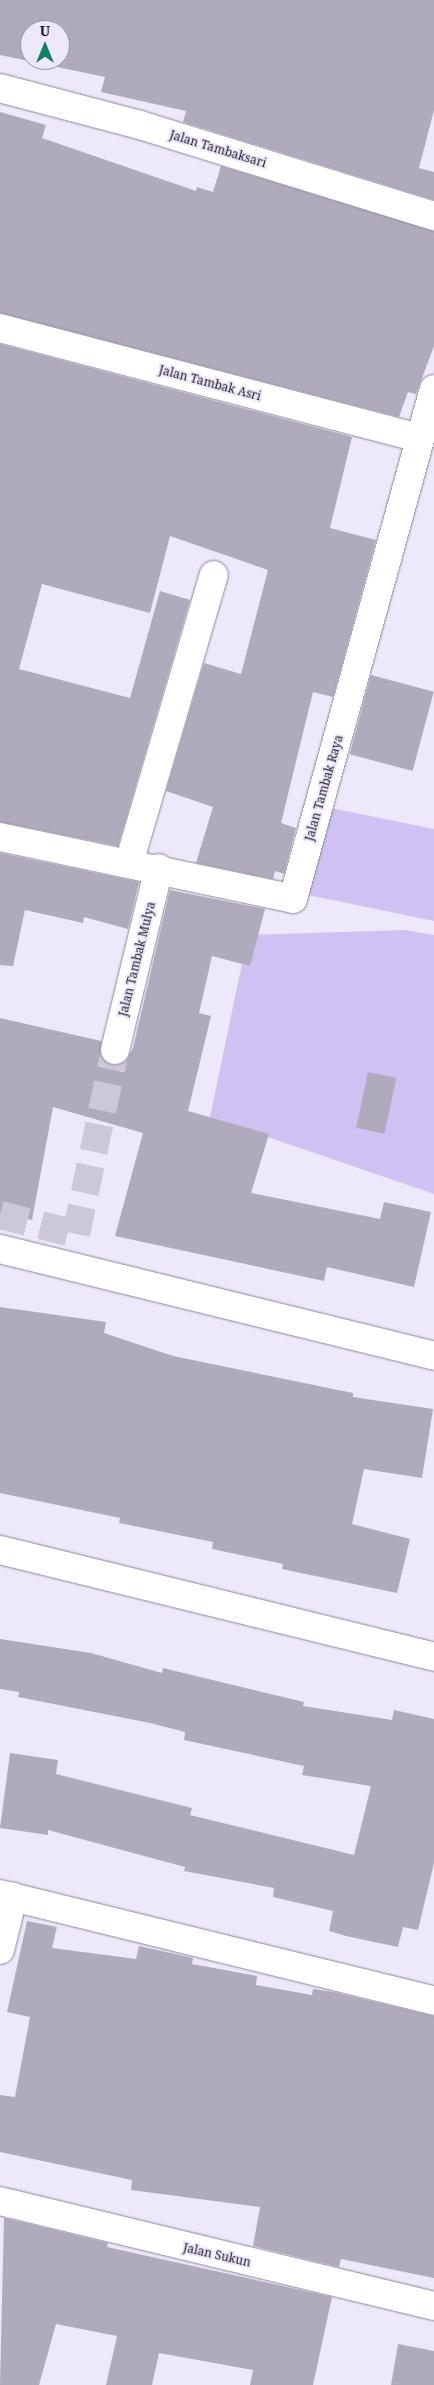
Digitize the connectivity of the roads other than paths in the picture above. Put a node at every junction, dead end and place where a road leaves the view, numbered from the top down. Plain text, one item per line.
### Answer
1 (0, 88) edge
2 (434, 216) edge
3 (0, 328) edge
4 (434, 389) edge
5 (419, 438) junction
6 (214, 575) dead end
7 (0, 837) edge
8 (129, 863) junction
9 (159, 868) junction
10 (115, 1050) tunnel mouth
11 (0, 1249) edge
12 (434, 1356) edge
13 (0, 1550) edge
14 (434, 1657) edge
15 (6, 1896) edge
16 (0, 1950) edge
17 (434, 2001) edge
18 (0, 2201) edge
19 (434, 2306) edge

1 - 2 street, Jalan Tambaksari
3 - 5 street, Jalan Tambak Asri
4 - 5 street, Jalan Tambak Raya
5 - 9 street, Jalan Tambak Raya
6 - 8 street
7 - 8 street, Jalan Tambak Raya
8 - 9 street, Jalan Tambak Raya
9 - 10 street, Jalan Tambak Mulya
11 - 12 street
13 - 14 street
15 - 16 street
15 - 17 street
18 - 19 street, Jalan Sukun

